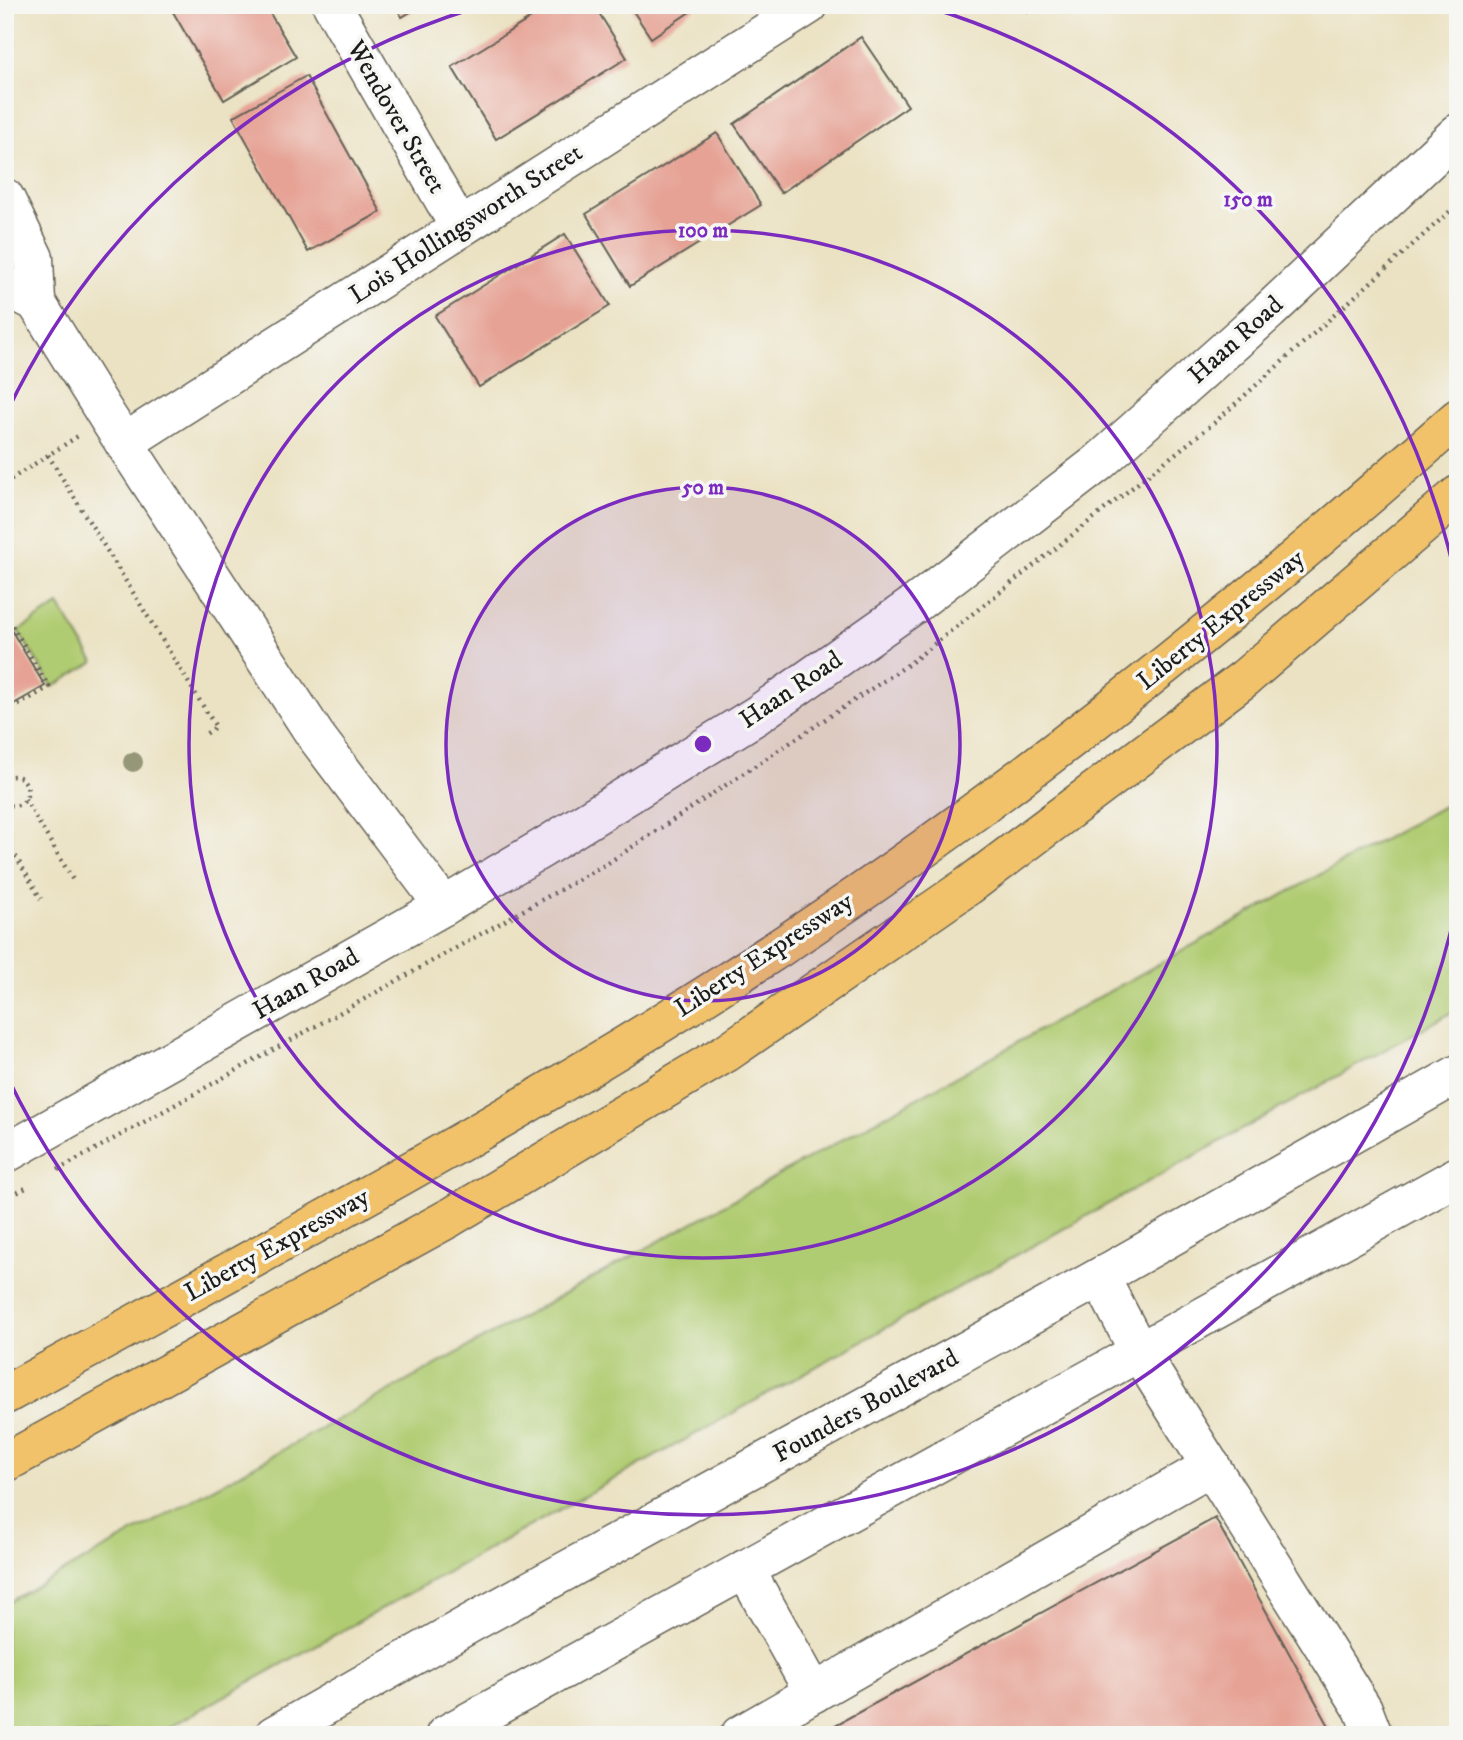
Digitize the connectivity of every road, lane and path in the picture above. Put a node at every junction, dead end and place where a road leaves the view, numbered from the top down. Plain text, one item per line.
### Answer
1 (332, 5) edge
2 (809, 5) edge
3 (1458, 133) edge
4 (5, 198) edge
5 (460, 228) junction
6 (20, 294) edge
7 (1458, 418) edge
8 (116, 430) junction
9 (48, 456) junction
10 (5, 483) edge
11 (1458, 495) edge
12 (5, 614) edge
13 (5, 713) edge
14 (204, 735) dead end
15 (5, 778) edge
16 (25, 799) junction
17 (5, 804) edge
18 (12, 850) dead end
19 (73, 880) dead end
20 (41, 899) dead end
21 (444, 906) junction
22 (1458, 1074) edge
23 (5, 1154) edge
24 (1458, 1176) edge
25 (1101, 1277) junction
26 (1139, 1352) junction
27 (5, 1395) edge
28 (5, 1463) edge
29 (1211, 1466) junction
30 (745, 1569) junction
31 (814, 1693) junction
32 (274, 1735) edge
33 (445, 1735) edge
34 (740, 1735) edge
35 (1373, 1735) edge

1 - 5 street, Wendover Street
2 - 5 street, Lois Hollingsworth Street
3 - 21 street, Haan Road
4 - 6 street
5 - 8 street, Lois Hollingsworth Street
6 - 8 street
7 - 27 highway, Liberty Expressway
8 - 9 path
8 - 21 street
9 - 10 path
9 - 14 path
11 - 28 highway
12 - 13 path
15 - 16 path
16 - 17 path
16 - 19 path
18 - 20 path
21 - 23 street, Haan Road
22 - 25 street, Founders Boulevard
24 - 26 street
25 - 26 street
25 - 32 street, Founders Boulevard
26 - 29 street
26 - 30 street
29 - 31 street
29 - 35 street
30 - 31 street
30 - 33 street
31 - 34 street

